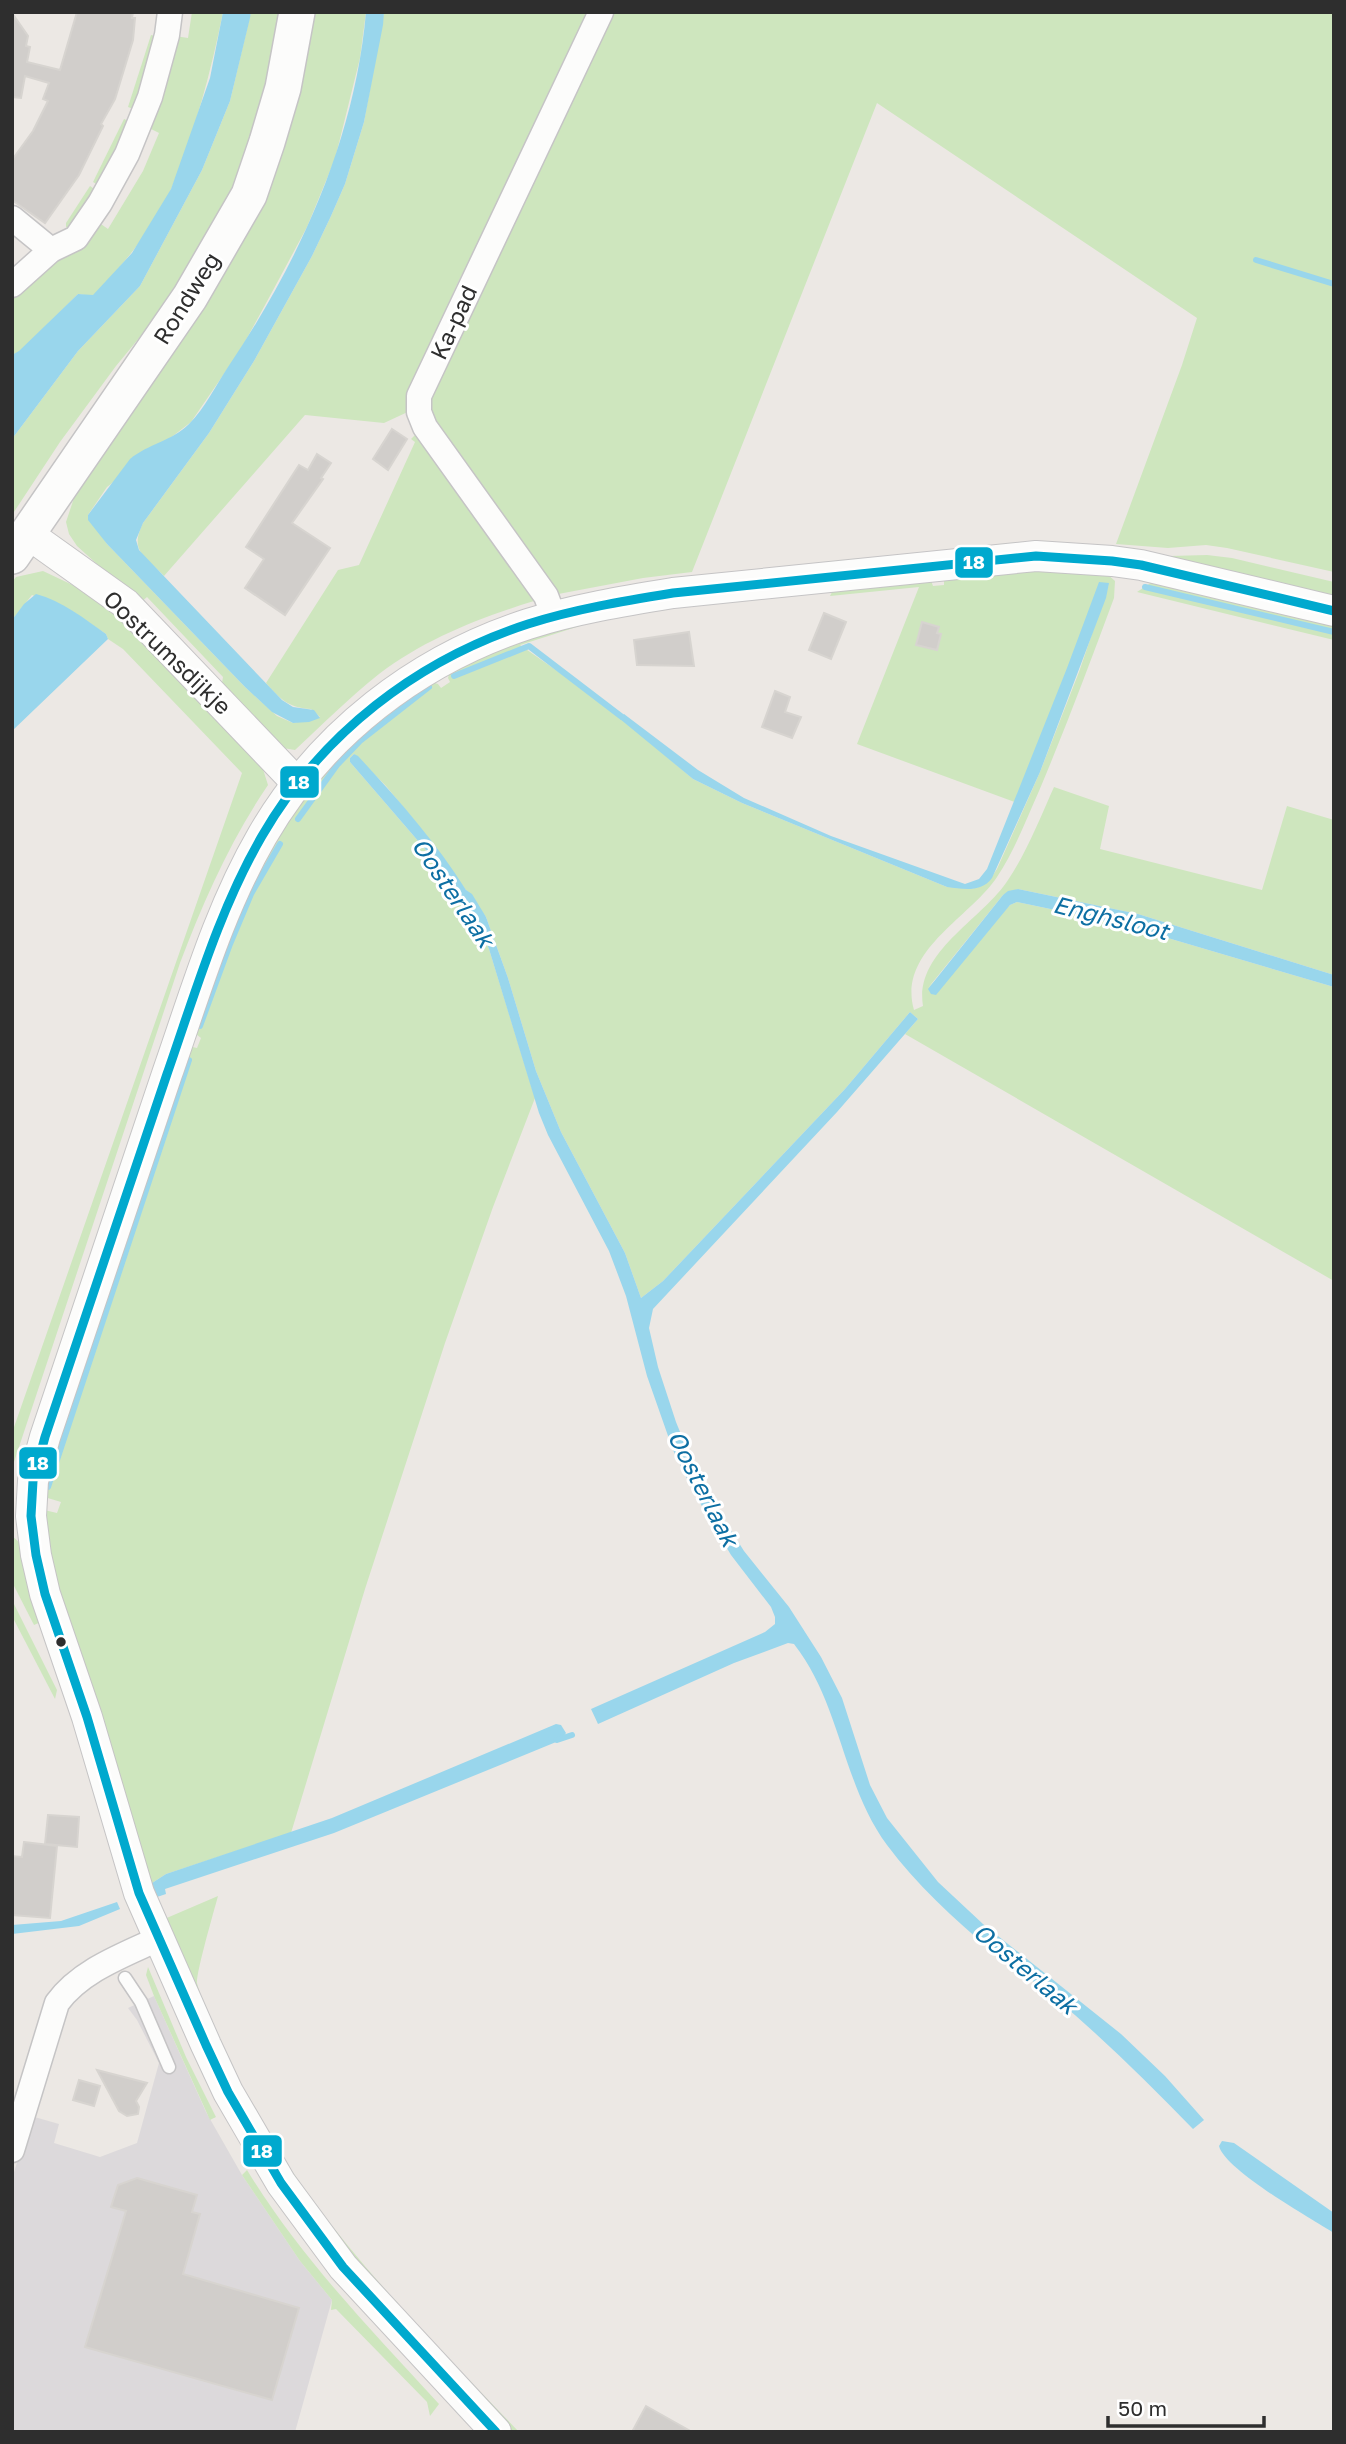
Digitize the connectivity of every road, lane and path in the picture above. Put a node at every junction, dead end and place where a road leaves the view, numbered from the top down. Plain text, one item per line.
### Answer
1 (170, 12) edge
2 (297, 12) edge
3 (601, 12) edge
4 (12, 218) edge
5 (51, 250) junction
6 (12, 285) edge
7 (20, 545) edge
8 (1334, 611) edge
9 (554, 617) junction
10 (297, 783) junction
11 (22, 1518) edge
12 (160, 1938) junction
13 (125, 1978) dead end
14 (169, 2067) dead end
15 (12, 2150) edge
16 (496, 2432) edge

1 - 5 street
2 - 7 main road, Rondweg
3 - 9 street, Ka-pad
4 - 5 street
5 - 6 street
7 - 10 street, Oostrumsdijkje
8 - 9 street
9 - 10 street
10 - 11 street
11 - 12 street
12 - 15 street
12 - 16 street
13 - 14 lane

